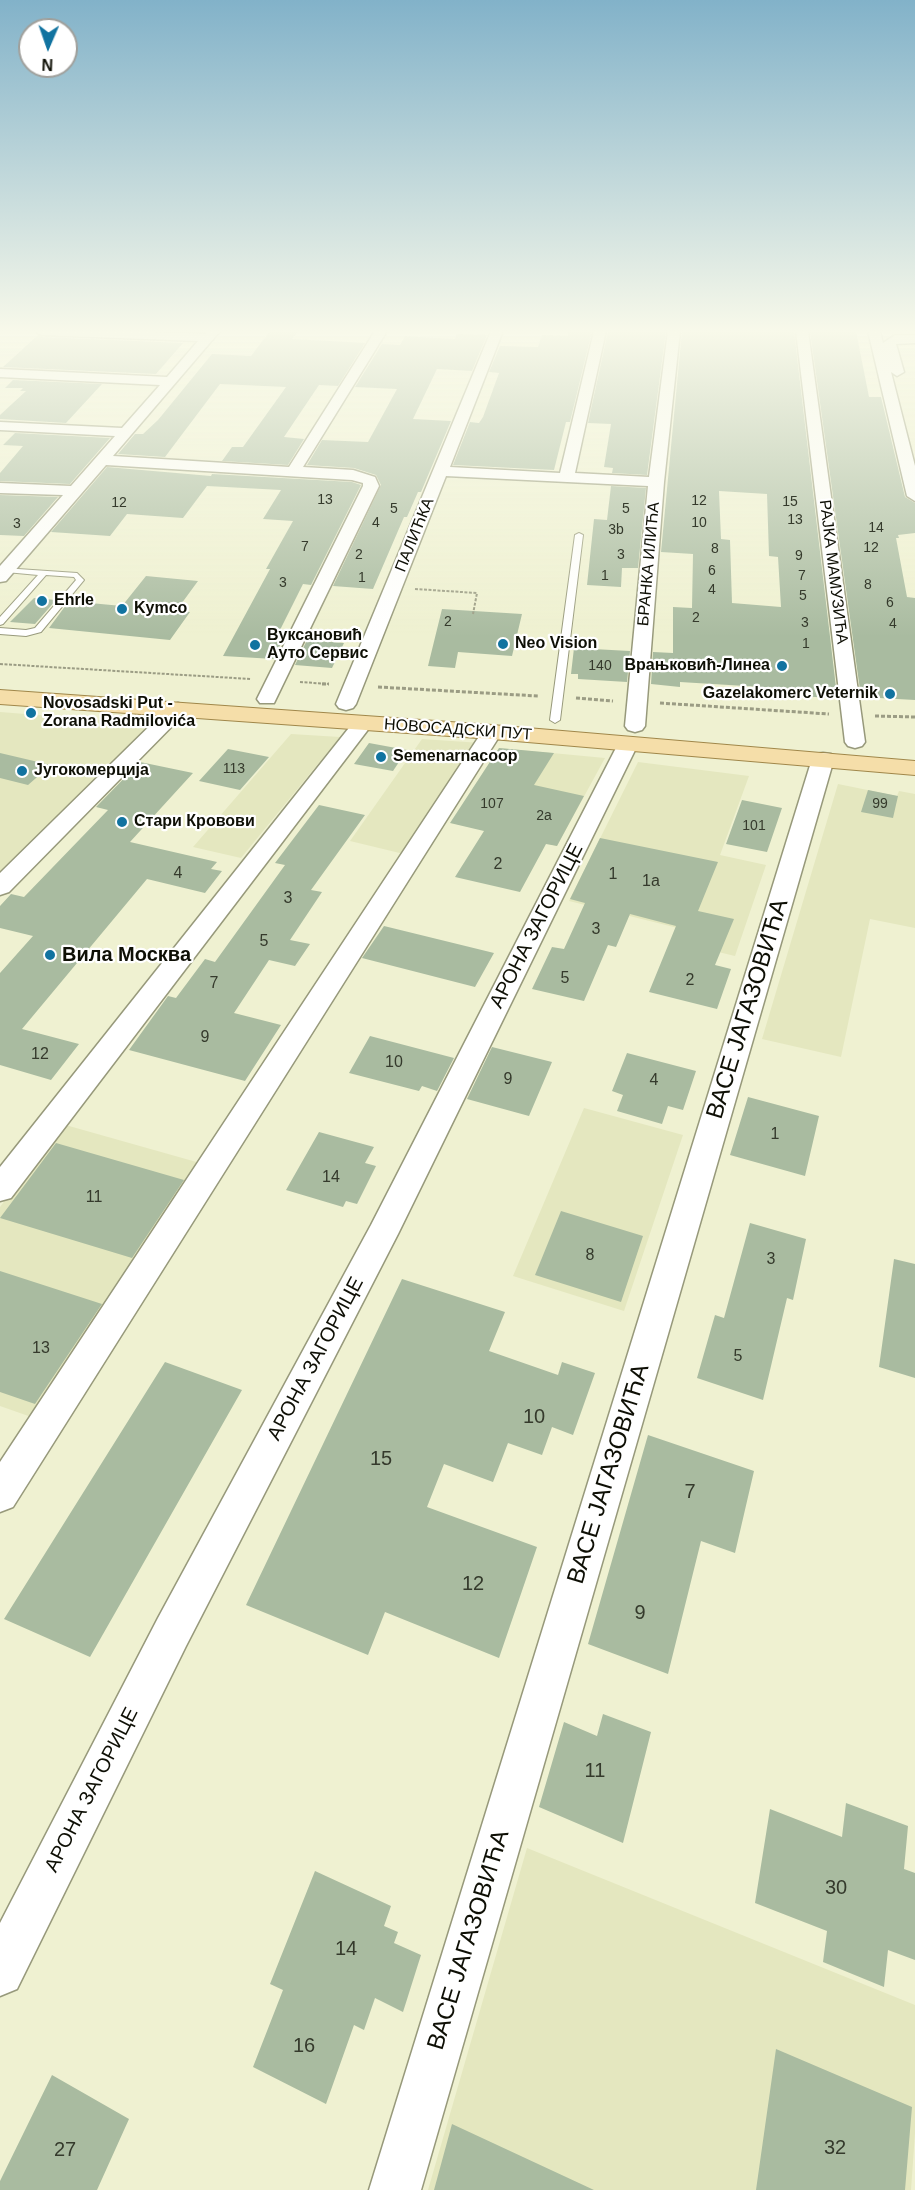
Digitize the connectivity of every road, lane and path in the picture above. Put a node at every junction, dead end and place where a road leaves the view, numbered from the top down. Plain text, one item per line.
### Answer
1 (125, 433) edge
2 (317, 433) edge
3 (457, 433) edge
4 (577, 433) edge
5 (662, 433) edge
6 (815, 433) edge
7 (899, 433) edge
8 (101, 460) junction
9 (442, 471) junction
10 (293, 472) junction
11 (567, 477) junction
12 (656, 482) junction
13 (0, 488) edge
14 (74, 491) junction
15 (915, 496) edge
16 (579, 536) dead end
17 (5, 567) edge
18 (44, 573) junction
19 (394, 588) junction
20 (473, 614) dead end
21 (0, 622) edge
22 (0, 632) edge
23 (0, 664) edge
24 (272, 690) junction
25 (0, 694) edge
26 (349, 695) junction
27 (638, 702) junction
28 (178, 709) junction
29 (557, 709) junction
30 (851, 715) junction
31 (915, 717) edge
32 (363, 723) junction
33 (492, 732) junction
34 (632, 735) junction
35 (855, 742) junction
36 (915, 748) edge
37 (823, 759) junction
38 (915, 768) edge
39 (0, 886) edge
40 (0, 1189) edge
41 (0, 1494) edge
42 (0, 1972) edge
43 (394, 2190) edge

1 - 8 street
2 - 10 street
3 - 9 street, ПАЛИЋКА
4 - 11 street
5 - 12 street, БРАНКА ИЛИЋА
6 - 30 street, РАЈКА МАМУЗИЋА
7 - 15 street
8 - 10 street
8 - 14 street
9 - 11 street
9 - 19 street, ПАЛИЋКА
10 - 24 street
11 - 12 street
12 - 27 street, БРАНКА ИЛИЋА
13 - 14 street
14 - 17 street
16 - 29 lane
17 - 18 lane
18 - 21 lane
18 - 22 lane
19 - 20 path
19 - 26 street, ПАЛИЋКА
23 - 24 path
24 - 25 main road, НОВОСАДСКИ ПУТ
24 - 26 main road, НОВОСАДСКИ ПУТ
24 - 26 path
25 - 28 main road, НОВОСАДСКИ ПУТ
26 - 29 main road, НОВОСАДСКИ ПУТ
26 - 29 path
27 - 29 path
27 - 30 path
27 - 34 street, БРАНКА ИЛИЋА
28 - 32 main road, НОВОСАДСКИ ПУТ
28 - 39 street
29 - 34 main road, НОВОСАДСКИ ПУТ
30 - 31 path
30 - 35 street, РАЈКА МАМУЗИЋА
32 - 33 main road, НОВОСАДСКИ ПУТ
32 - 40 street
33 - 34 main road, НОВОСАДСКИ ПУТ
33 - 41 street
34 - 35 main road, НОВОСАДСКИ ПУТ
34 - 37 main road, НОВОСАДСКИ ПУТ
34 - 42 street, АРОНА ЗАГОРИЦЕ
35 - 36 main road, НОВОСАДСКИ ПУТ
37 - 38 main road, НОВОСАДСКИ ПУТ
37 - 43 street, ВАСЕ ЈАГАЗОВИЋА

